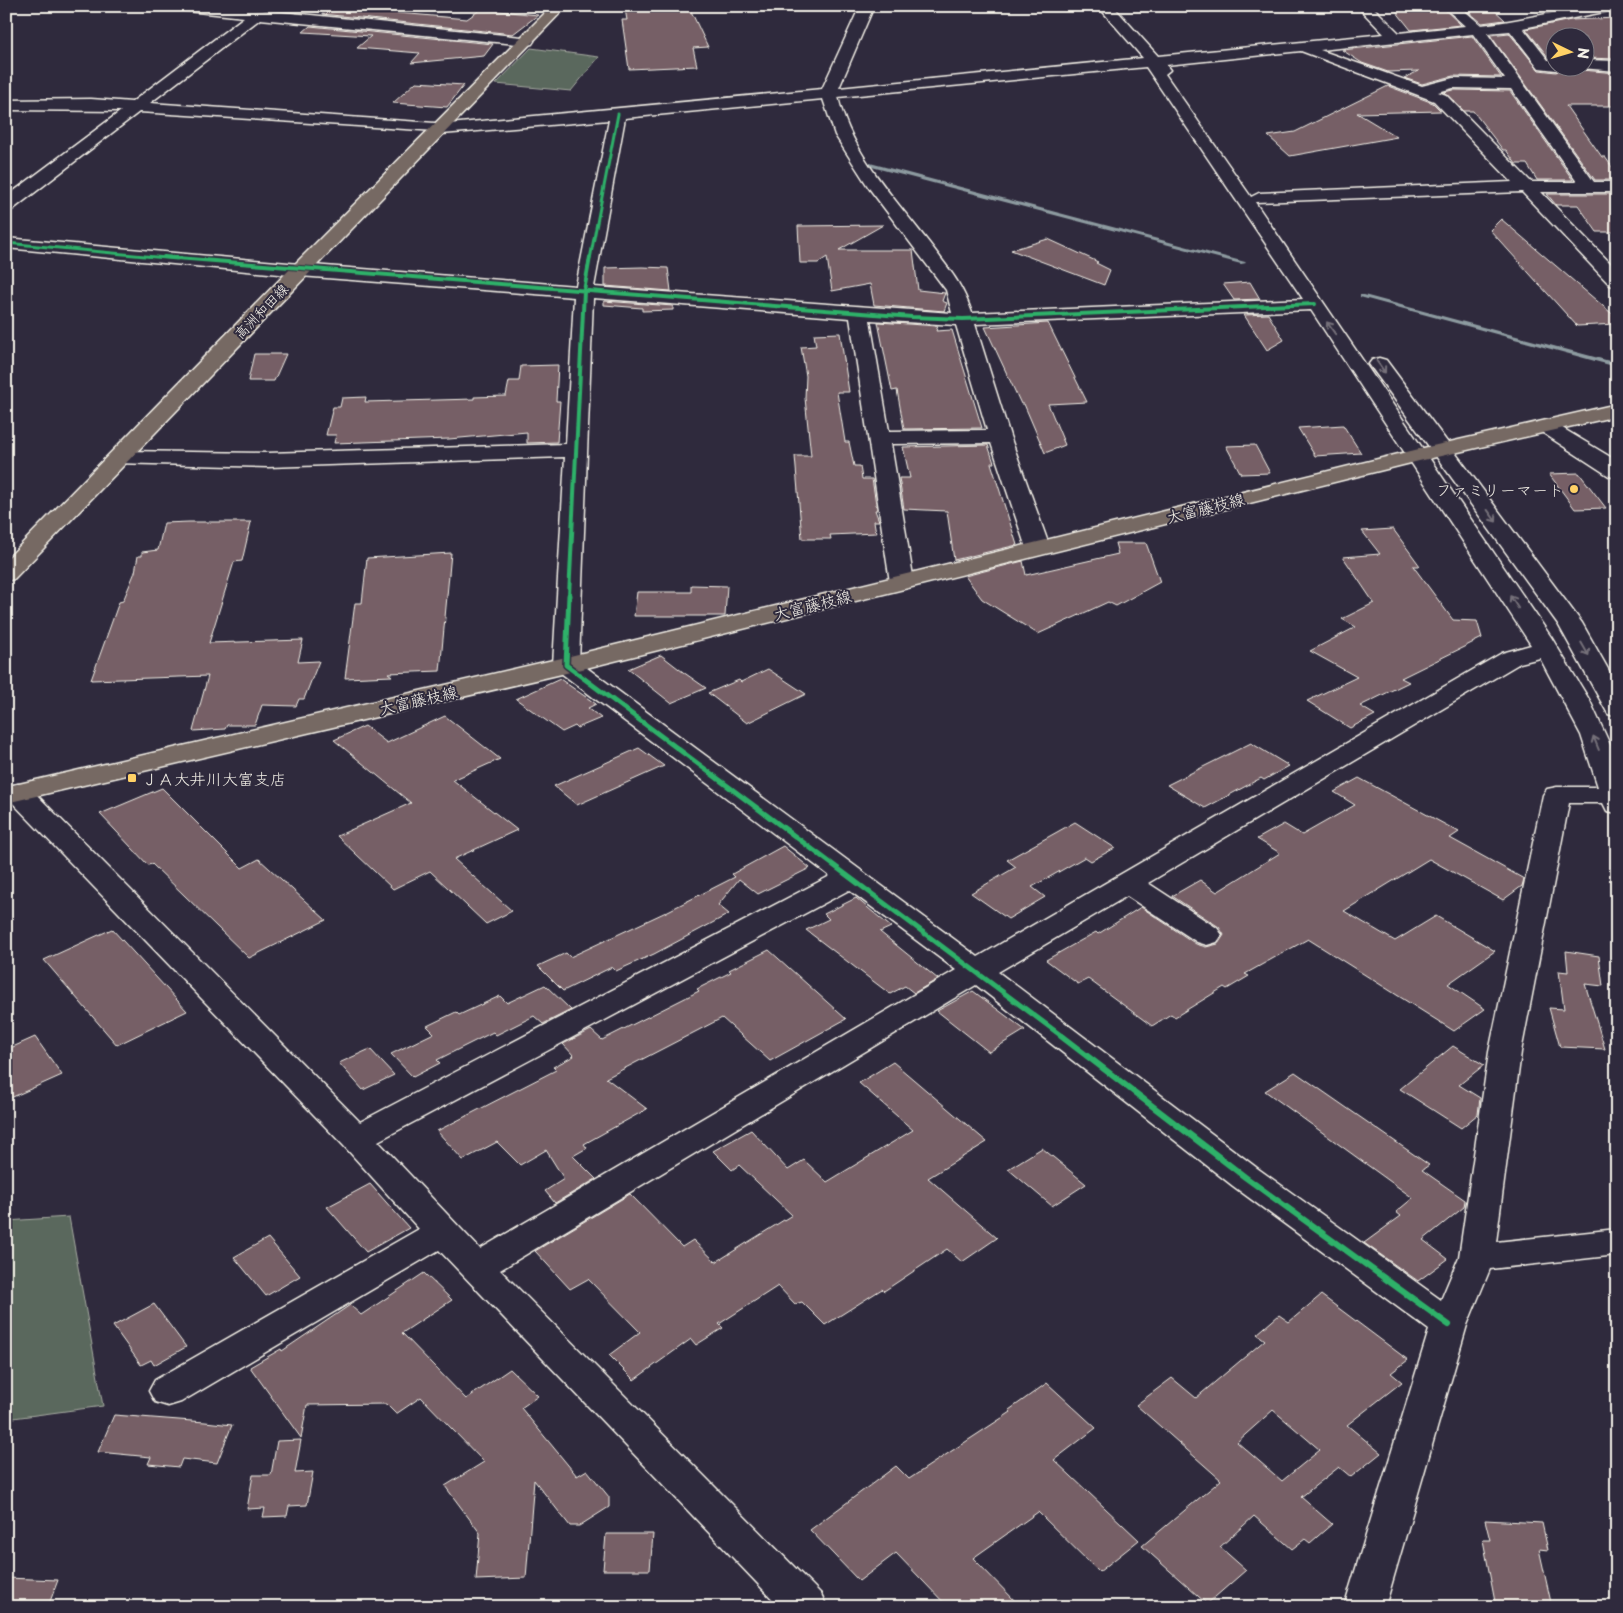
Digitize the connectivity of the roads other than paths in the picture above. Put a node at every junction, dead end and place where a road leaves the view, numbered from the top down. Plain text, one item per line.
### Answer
1 (178, 6) edge
2 (560, 6) edge
3 (867, 6) edge
4 (1105, 6) edge
5 (1364, 6) edge
6 (1450, 6) edge
7 (1614, 6) edge
8 (208, 8) edge
9 (256, 14) junction
10 (1514, 26) junction
11 (1477, 28) junction
12 (1395, 37) junction
13 (527, 41) junction
14 (1360, 41) junction
15 (1301, 47) junction
16 (1383, 56) dead end
17 (1154, 61) junction
18 (1546, 65) edge
19 (1596, 65) edge
20 (1617, 66) edge
21 (1516, 84) junction
22 (1422, 91) junction
23 (829, 92) junction
24 (6, 104) edge
25 (136, 106) junction
26 (618, 114) junction
27 (442, 128) junction
28 (1525, 187) junction
29 (1589, 187) junction
30 (1617, 187) edge
31 (1259, 198) junction
32 (6, 206) edge
33 (6, 243) edge
34 (300, 270) junction
35 (1617, 281) edge
36 (584, 291) junction
37 (1315, 304) junction
38 (859, 313) junction
39 (963, 319) junction
40 (1617, 410) edge
41 (1547, 426) junction
42 (999, 436) junction
43 (879, 438) junction
44 (576, 450) junction
45 (1430, 452) junction
46 (121, 458) junction
47 (1617, 471) edge
48 (1038, 548) junction
49 (6, 574) edge
50 (902, 582) junction
51 (1545, 649) junction
52 (566, 665) junction
53 (1608, 672) edge
54 (1617, 709) edge
55 (12, 793) edge
56 (1616, 800) edge
57 (850, 877) junction
58 (1127, 883) junction
59 (1207, 935) dead end
60 (977, 971) junction
61 (356, 1138) junction
62 (442, 1232) junction
63 (1617, 1242) edge
64 (1477, 1257) junction
65 (476, 1268) junction
66 (1449, 1325) junction
67 (168, 1391) dead end
68 (807, 1607) edge
69 (1364, 1607) edge

1 - 8 street
2 - 13 main road, 高洲和田線
3 - 23 street
4 - 17 street
5 - 12 street
6 - 11 street
7 - 10 street
8 - 9 street
9 - 13 street
9 - 25 street
10 - 11 street
10 - 18 street
11 - 12 street
11 - 21 street
12 - 14 street
13 - 27 main road, 高洲和田線
14 - 15 street
14 - 16 street
15 - 17 street
15 - 22 street
17 - 23 street
17 - 31 street
17 - 37 street
19 - 20 street
21 - 22 street
21 - 29 street
22 - 28 street
23 - 26 street
23 - 39 street
24 - 25 street
25 - 27 street
25 - 32 street
26 - 27 street
26 - 36 street
27 - 34 main road, 高洲和田線
28 - 29 street
28 - 31 street
28 - 35 street
29 - 30 street
31 -> 45 street
33 - 34 street
34 - 36 street
34 - 46 main road, 高洲和田線
36 - 38 street
36 - 44 street
37 - 39 street
45 -> 37 street
38 - 39 street
38 - 43 street
39 - 42 street
40 - 41 main road, 大富藤枝線
41 - 45 main road, 大富藤枝線
41 - 47 street
42 - 43 street
42 - 48 street
43 - 50 street
44 - 46 street
44 - 52 street
45 - 48 main road, 大富藤枝線
51 -> 45 street
45 -> 53 street
46 - 49 main road, 高洲和田線
48 - 50 main road, 大富藤枝線
50 - 52 main road, 大富藤枝線
56 -> 51 street
51 - 58 street
52 - 55 main road, 大富藤枝線
52 - 57 street
53 - 54 street
55 - 61 street
56 - 64 street
57 - 60 street
57 - 61 street
58 - 59 street
58 - 60 street
60 - 65 street
60 - 66 street
61 - 62 street
62 - 65 street
62 - 67 street
63 - 64 street
64 - 66 street
65 - 68 street
66 - 69 street

